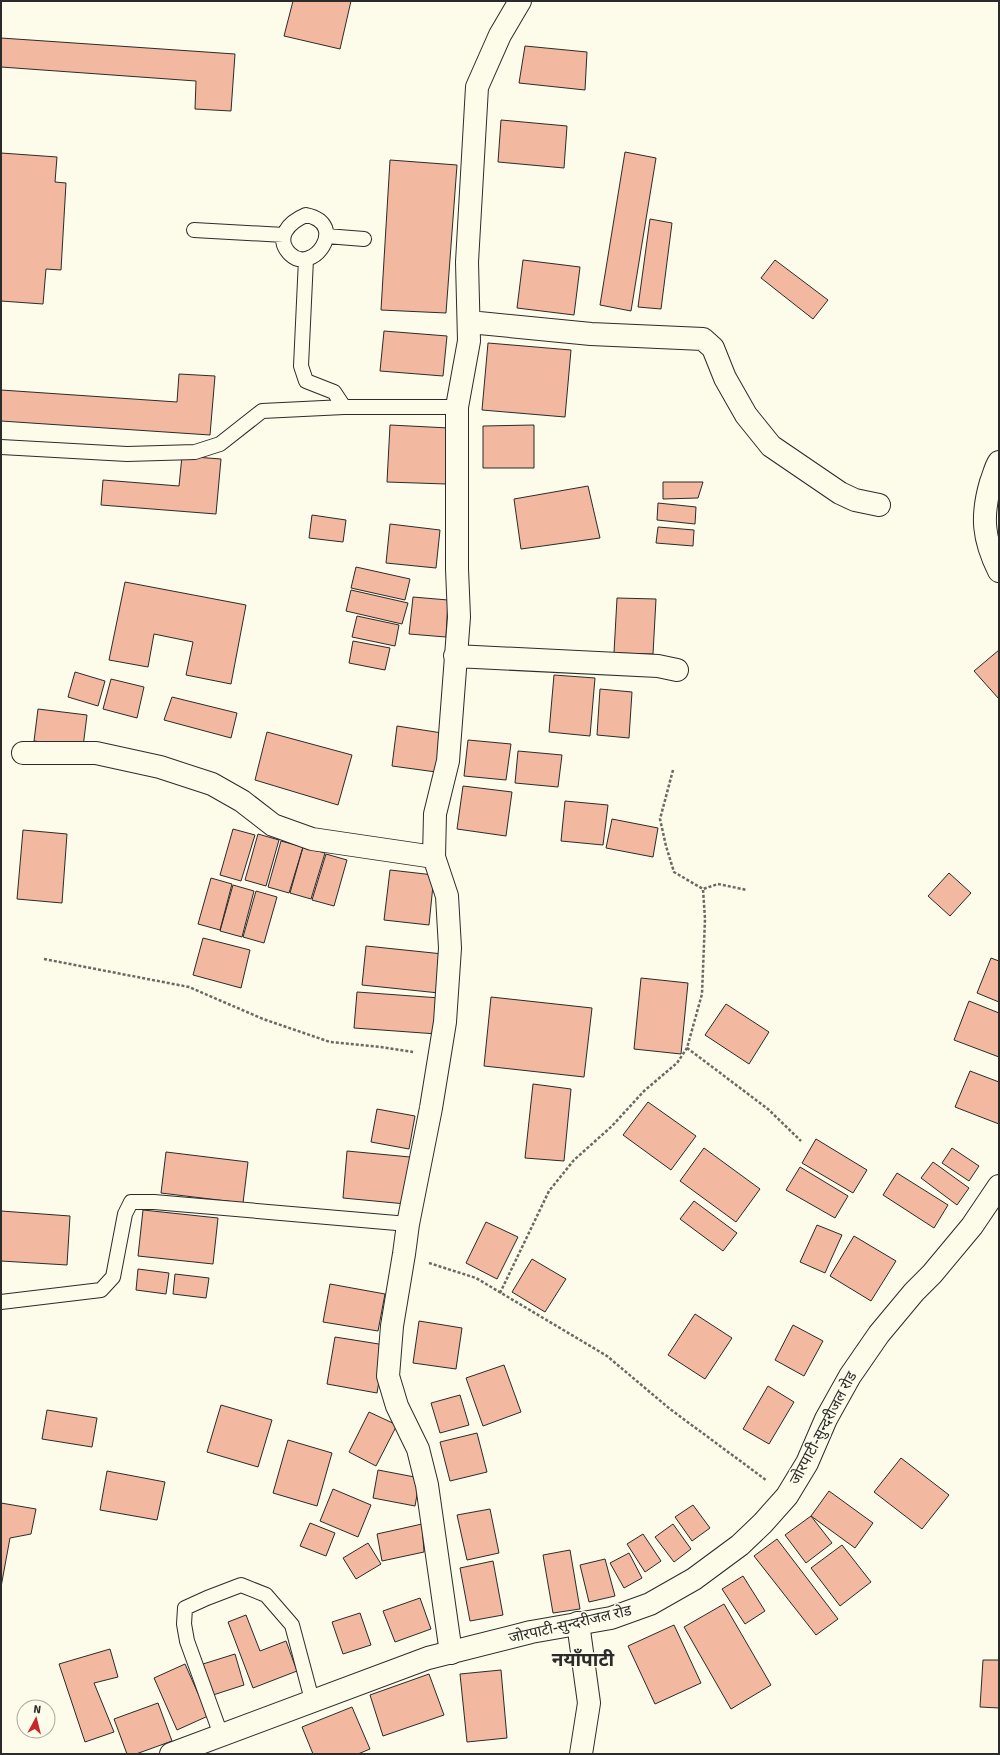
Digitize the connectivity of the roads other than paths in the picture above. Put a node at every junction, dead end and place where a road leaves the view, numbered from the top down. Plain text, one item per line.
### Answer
1 (520, 1) edge
2 (194, 230) dead end
3 (284, 235) junction
4 (326, 236) junction
5 (364, 239) dead end
6 (306, 259) junction
7 (469, 322) junction
8 (457, 407) junction
9 (344, 408) junction
10 (1, 447) edge
11 (999, 462) edge
12 (880, 505) dead end
13 (999, 571) edge
14 (455, 656) junction
15 (677, 670) dead end
16 (23, 753) dead end
17 (434, 857) junction
18 (999, 1186) edge
19 (408, 1224) junction
20 (1, 1302) edge
21 (578, 1623) junction
22 (451, 1653) junction
23 (312, 1700) junction
24 (221, 1735) junction
25 (171, 1754) edge
26 (581, 1754) edge

1 - 7 street
2 - 3 lane
3 - 4 lane
3 - 6 lane
4 - 5 lane
4 - 6 lane
6 - 9 lane
7 - 8 street
7 - 12 street
8 - 9 lane
8 - 14 street
9 - 10 lane
11 - 13 street
14 - 15 street
14 - 17 street
16 - 17 street
17 - 19 street
18 - 21 street, जोरपाटी-सुन्दरीजल रोड
19 - 20 lane
19 - 22 street
21 - 22 street, जोरपाटी-सुन्दरीजल रोड
21 - 26 street
22 - 23 street, जोरपाटी-सुन्दरीजल रोड
23 - 24 street, जोरपाटी-सुन्दरीजल रोड
23 - 24 lane
24 - 25 street, जोरपाटी-सुन्दरीजल रोड

